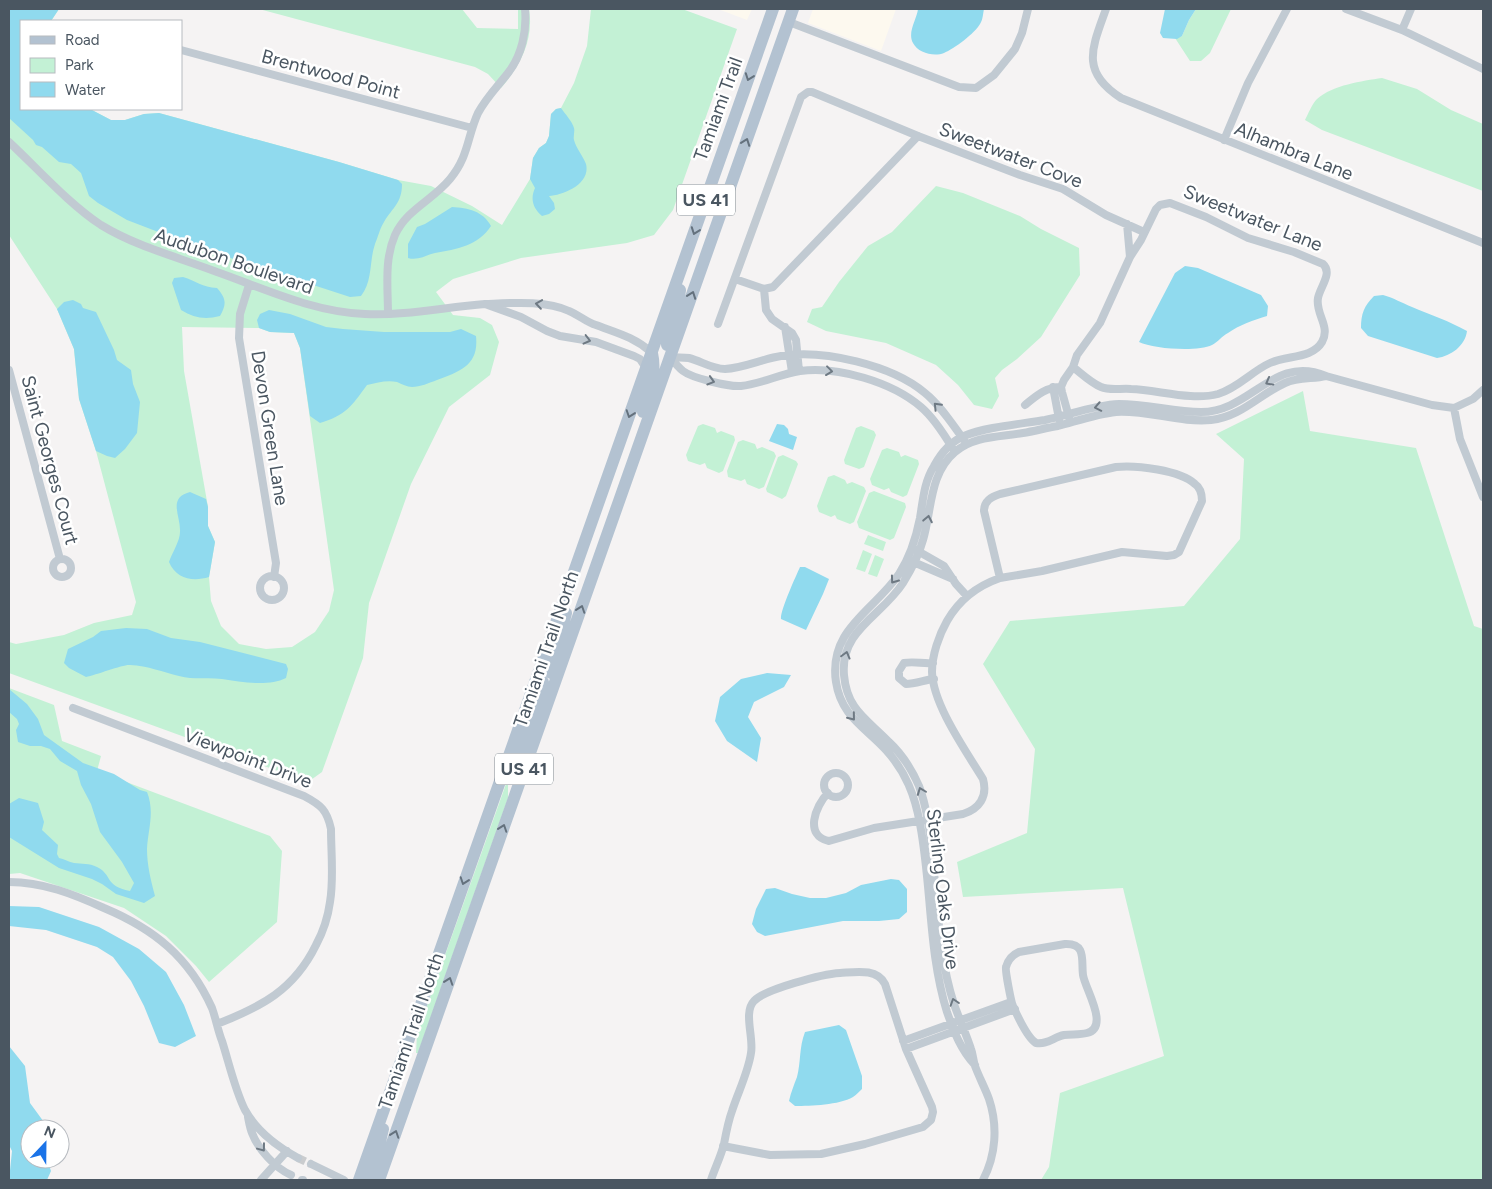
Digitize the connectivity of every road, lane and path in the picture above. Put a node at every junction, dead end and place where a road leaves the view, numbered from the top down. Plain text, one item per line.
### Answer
1 (525, 9) edge
2 (774, 9) edge
3 (793, 9) edge
4 (1028, 9) edge
5 (1106, 9) edge
6 (1287, 9) edge
7 (1346, 9) edge
8 (1411, 9) edge
9 (789, 22) junction
10 (1402, 30) junction
11 (182, 50) edge
12 (1483, 69) edge
13 (472, 128) junction
14 (918, 136) junction
15 (1224, 140) junction
16 (9, 142) edge
17 (1127, 224) junction
18 (1144, 232) junction
19 (1483, 243) edge
20 (1130, 257) junction
21 (684, 260) junction
22 (735, 279) junction
23 (249, 285) junction
24 (764, 289) junction
25 (485, 304) junction
26 (388, 314) junction
27 (718, 324) dead end
28 (785, 327) junction
29 (651, 352) junction
30 (798, 354) junction
31 (789, 355) junction
32 (670, 357) junction
33 (1280, 359) junction
34 (1073, 367) junction
35 (646, 368) junction
36 (9, 370) edge
37 (796, 372) junction
38 (1286, 378) junction
39 (1057, 387) junction
40 (1483, 390) edge
41 (1024, 405) dead end
42 (1454, 408) junction
43 (1068, 414) junction
44 (1058, 416) junction
45 (1071, 422) junction
46 (1060, 425) junction
47 (962, 437) junction
48 (967, 444) junction
49 (953, 448) junction
50 (634, 458) junction
51 (1483, 497) edge
52 (915, 550) junction
53 (60, 559) dead end
54 (911, 561) junction
55 (575, 569) junction
56 (274, 576) dead end
57 (1000, 578) junction
58 (952, 579) junction
59 (966, 596) junction
60 (933, 663) junction
61 (537, 676) junction
62 (934, 680) junction
63 (555, 682) junction
64 (73, 708) dead end
65 (516, 791) junction
66 (828, 793) dead end
67 (924, 820) junction
68 (9, 882) edge
69 (1013, 1006) junction
70 (217, 1024) junction
71 (962, 1024) junction
72 (953, 1028) junction
73 (904, 1045) junction
74 (975, 1065) junction
75 (390, 1092) junction
76 (247, 1112) junction
77 (723, 1146) junction
78 (287, 1151) junction
79 (298, 1158) tunnel mouth
80 (276, 1164) junction
81 (310, 1164) tunnel mouth
82 (291, 1175) dead end
83 (261, 1180) edge
84 (344, 1180) edge
85 (360, 1180) edge
86 (371, 1180) edge
87 (379, 1180) edge
88 (711, 1180) edge
89 (983, 1180) edge

1 - 13 street
2 -> 21 main road, Tamiami Trail / US 41
3 - 9 main road, US 41
4 - 9 street
5 - 15 street, Alhambra Lane
6 - 15 street
7 - 10 street
8 - 10 street
32 -> 9 main road, Tamiami Trail / US 41
10 - 12 street
11 - 13 street, Brentwood Point
13 - 26 street
14 - 17 street, Sweetwater Cove
14 - 22 street, Sweetwater Cove
14 - 24 street, Sweetwater Cove
15 - 19 street, Alhambra Lane
16 - 23 street, Audubon Boulevard
17 - 18 street, Sweetwater Cove
17 - 20 street, Sweetwater Lane
18 - 20 street, Sweetwater Lane
18 - 33 street, Sweetwater Lane
20 - 34 street, Sweetwater Lane
21 - 29 main road, Tamiami Trail / US 41
21 - 32 main road
22 - 24 street
22 - 27 street, Sweetwater Cove
23 - 26 street, Audubon Boulevard
23 - 56 street, Devon Green Lane
24 - 28 street
25 - 26 street, Audubon Boulevard
29 -> 25 street, Audubon Boulevard
25 -> 35 street, Audubon Boulevard
28 - 30 street
28 - 31 street
29 - 35 main road, Tamiami Trail / US 41
29 - 50 main road
30 - 31 street
30 - 37 street
47 -> 30 street
31 - 32 street
31 - 37 street
32 -> 37 street
32 - 50 main road, Tamiami Trail North / US 41
33 - 34 street, Sweetwater Lane
33 - 38 street
34 - 39 street, Sweetwater Lane
35 -> 55 main road, Tamiami Trail North / US 41
36 - 53 street, Saint Georges Court
37 -> 49 street
38 - 42 street, Sterling Oaks Drive
38 -> 43 street, Sterling Oaks Drive
38 - 45 street, Sterling Oaks Drive
39 - 41 street
39 - 43 street
39 - 44 street
40 - 42 street
42 - 51 street
43 - 44 street, Sterling Oaks Drive
43 - 45 street
44 - 46 street
44 - 47 street, Sterling Oaks Drive
45 - 46 street, Sterling Oaks Drive
46 - 48 street, Sterling Oaks Drive
47 - 48 street
47 - 49 street, Sterling Oaks Drive
48 - 49 street, Sterling Oaks Drive
49 - 52 street, Sterling Oaks Drive
63 -> 50 main road, Tamiami Trail North / US 41
52 - 54 street, Sterling Oaks Drive
52 - 58 street
54 - 58 street
54 - 67 street, Sterling Oaks Drive
55 - 61 main road, Tamiami Trail North / US 41
55 - 63 main road
57 - 57 street
57 - 59 street
58 - 59 street
59 - 60 street
60 - 62 street
60 - 62 street
61 - 65 main road
61 -> 75 main road, Tamiami Trail North / US 41
62 - 67 street
63 - 65 main road, Tamiami Trail North / US 41
64 - 70 street, Viewpoint Drive
87 -> 65 main road, Tamiami Trail North / US 41
66 - 67 street
71 -> 67 street, Sterling Oaks Drive
67 - 72 street, Sterling Oaks Drive
68 - 70 street
69 - 69 street
69 - 71 street
70 - 76 street
71 - 72 street
71 - 74 street, Sterling Oaks Drive
72 - 73 street
72 - 74 street, Sterling Oaks Drive
73 - 77 street
73 - 77 street
74 - 89 street, Sterling Oaks Drive
75 - 85 main road, Tamiami Trail North / US 41
75 - 86 main road
76 - 78 street
76 -> 80 street
77 - 88 street
78 - 79 street
78 - 80 street
80 - 82 street
80 - 83 street
81 - 84 street

